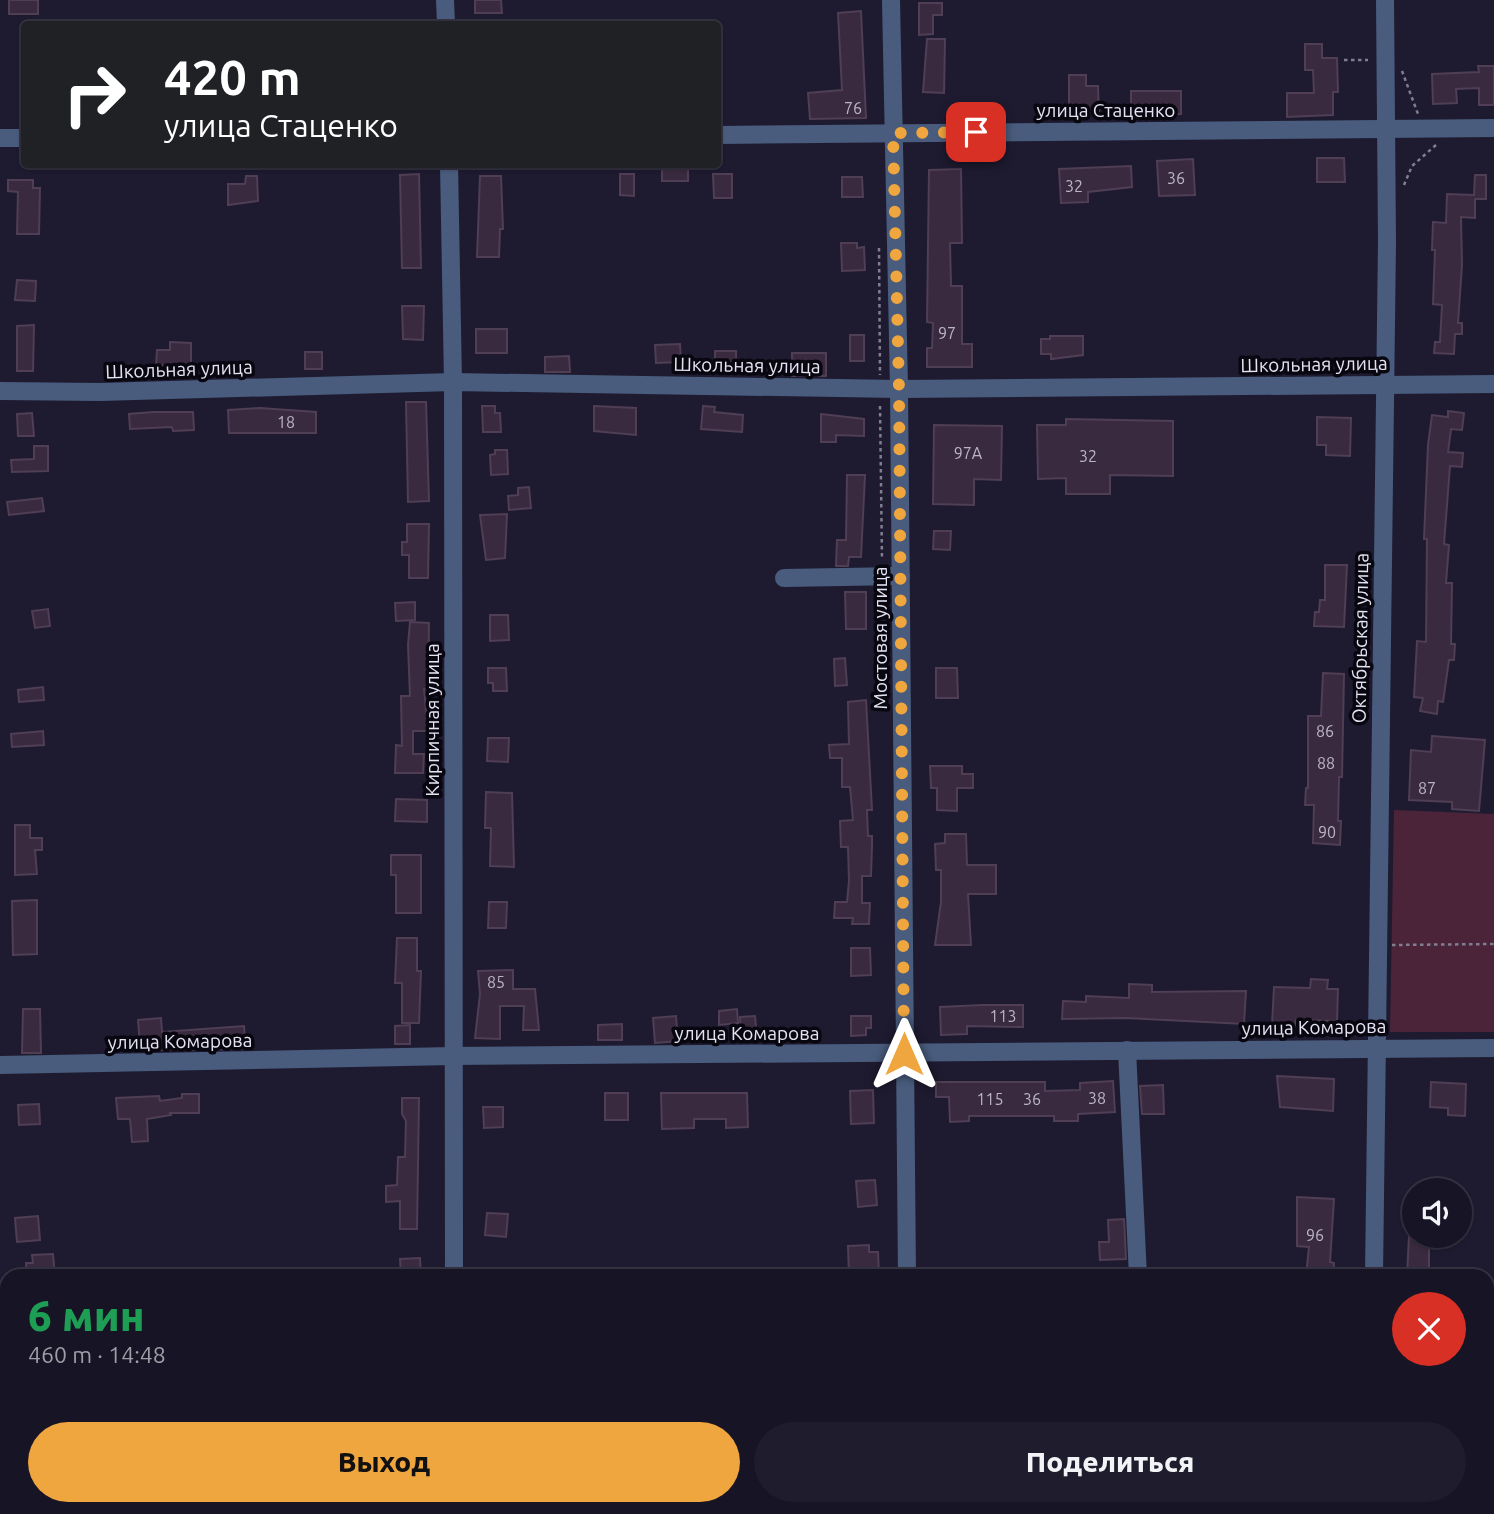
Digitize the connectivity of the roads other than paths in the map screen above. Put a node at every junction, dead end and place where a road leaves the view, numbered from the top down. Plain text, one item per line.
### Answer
1 (445, 0) edge
2 (891, 0) edge
3 (1385, 0) edge
4 (446, 21) edge
5 (1494, 128) edge
6 (1387, 129) junction
7 (893, 133) junction
8 (721, 135) edge
9 (0, 138) edge
10 (21, 138) edge
11 (450, 168) edge
12 (453, 382) junction
13 (1385, 384) junction
14 (1494, 384) edge
15 (899, 389) junction
16 (0, 391) edge
17 (901, 576) junction
18 (784, 578) dead end
19 (1374, 1046) junction
20 (1494, 1048) edge
21 (1127, 1050) junction
22 (904, 1054) junction
23 (453, 1056) junction
24 (0, 1065) edge
25 (454, 1269) edge
26 (907, 1269) edge
27 (1138, 1269) edge
28 (1374, 1269) edge

1 - 4 street
2 - 7 street, Мостовая улица
3 - 6 street, Октябрьская улица
5 - 6 street, улица Стаценко
6 - 7 street, улица Стаценко
6 - 13 street, Октябрьская улица
7 - 8 street, улица Стаценко
7 - 15 street, Мостовая улица
9 - 10 street
11 - 12 street, Кирпичная улица
12 - 15 street, Школьная улица
12 - 16 street, Школьная улица
12 - 23 street, Кирпичная улица
13 - 14 street, Школьная улица
13 - 15 street, Школьная улица
13 - 19 street, Октябрьская улица
15 - 17 street, Мостовая улица
17 - 18 street
17 - 22 street, Мостовая улица
19 - 20 street, улица Комарова
19 - 21 street, улица Комарова
19 - 28 street, Октябрьская улица
21 - 22 street, улица Комарова
21 - 27 street
22 - 23 street, улица Комарова
22 - 26 street, Мостовая улица
23 - 24 street, улица Комарова
23 - 25 street, Кирпичная улица

